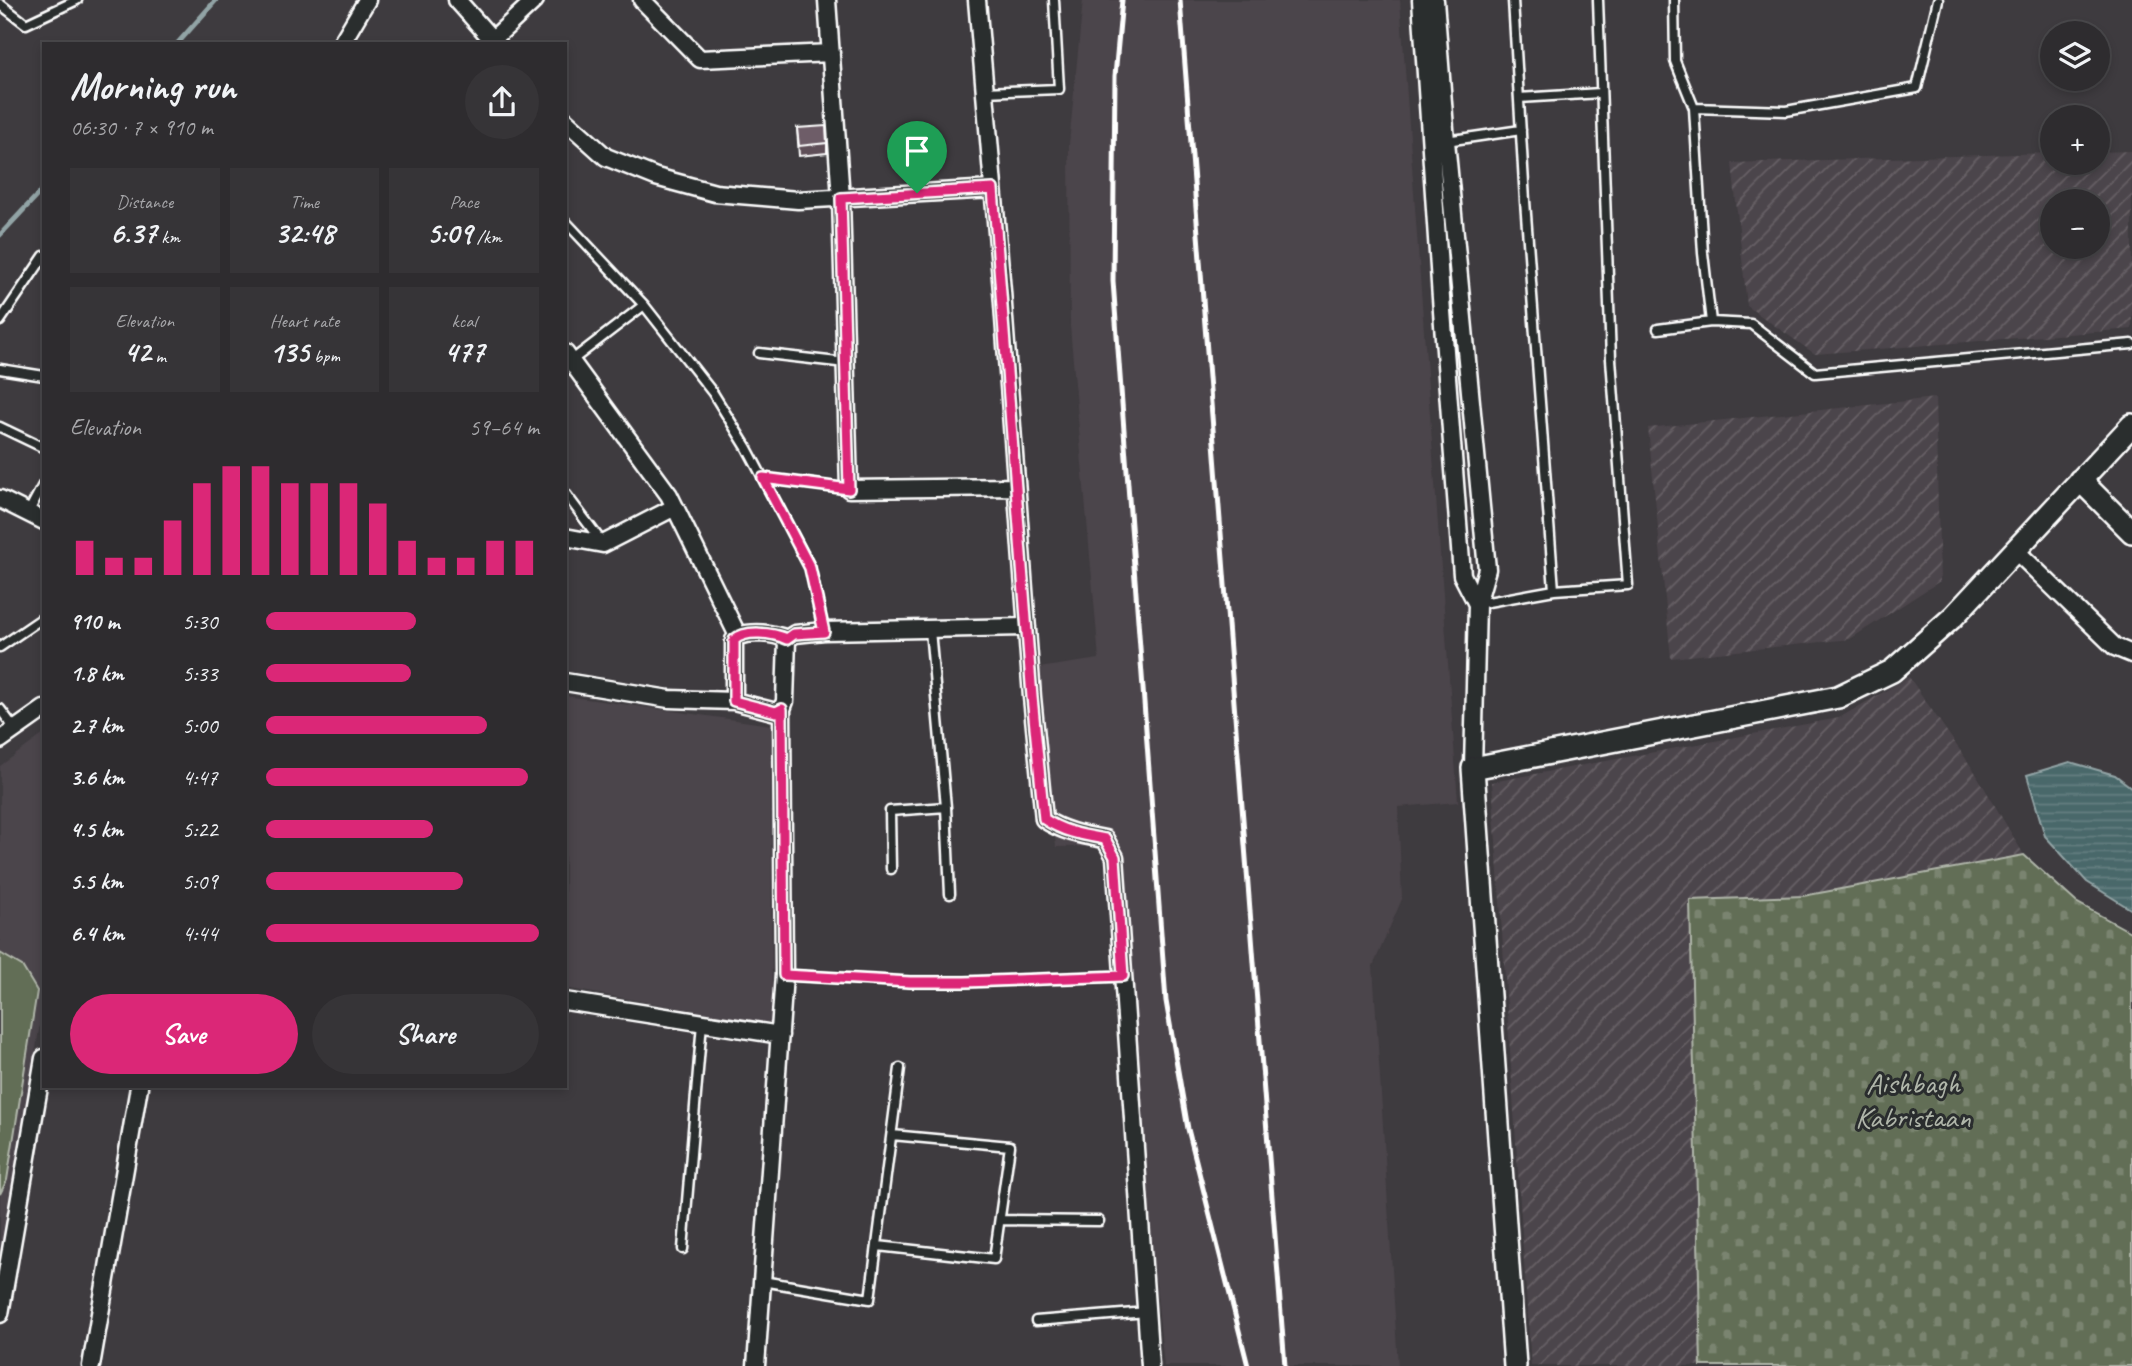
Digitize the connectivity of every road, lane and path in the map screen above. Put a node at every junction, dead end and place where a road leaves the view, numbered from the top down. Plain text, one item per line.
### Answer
1 (75, 0) edge
2 (367, 0) edge
3 (457, 0) edge
4 (535, 0) edge
5 (642, 0) edge
6 (827, 0) edge
7 (977, 0) edge
8 (1054, 0) edge
9 (1422, 0) edge
10 (1435, 0) edge
11 (1513, 0) edge
12 (1598, 0) edge
13 (1674, 0) edge
14 (1938, 0) edge
15 (0, 4) edge
16 (342, 42) edge
17 (494, 42) edge
18 (831, 53) junction
19 (985, 92) junction
20 (1601, 93) junction
21 (1519, 98) junction
22 (1694, 108) junction
23 (567, 122) edge
24 (1521, 130) junction
25 (1446, 141) junction
26 (993, 189) junction
27 (841, 198) junction
28 (567, 223) edge
29 (42, 259) edge
30 (644, 305) junction
31 (0, 321) edge
32 (1711, 322) junction
33 (1658, 330) dead end
34 (2132, 344) edge
35 (759, 353) dead end
36 (568, 357) edge
37 (846, 362) junction
38 (0, 369) edge
39 (42, 376) edge
40 (2132, 425) edge
41 (0, 427) edge
42 (42, 448) edge
43 (763, 478) junction
44 (2080, 480) junction
45 (42, 487) edge
46 (1016, 487) junction
47 (849, 489) junction
48 (567, 496) edge
49 (0, 499) edge
50 (675, 507) junction
51 (28, 513) junction
52 (42, 520) edge
53 (2132, 532) edge
54 (567, 537) edge
55 (603, 544) junction
56 (2015, 550) junction
57 (1554, 590) junction
58 (1477, 604) junction
59 (42, 618) edge
60 (1027, 627) junction
61 (930, 630) junction
62 (824, 632) junction
63 (738, 636) junction
64 (787, 639) junction
65 (0, 647) edge
66 (2132, 654) edge
67 (567, 682) edge
68 (734, 701) junction
69 (0, 709) edge
70 (782, 709) junction
71 (42, 710) edge
72 (15, 729) junction
73 (0, 740) edge
74 (1473, 768) junction
75 (946, 807) junction
76 (891, 869) dead end
77 (950, 894) dead end
78 (784, 975) junction
79 (1123, 976) junction
80 (567, 1001) edge
81 (702, 1023) junction
82 (779, 1035) junction
83 (900, 1068) dead end
84 (42, 1070) edge
85 (139, 1088) edge
86 (892, 1135) junction
87 (1000, 1220) junction
88 (1099, 1221) dead end
89 (878, 1246) junction
90 (682, 1249) dead end
91 (762, 1281) junction
92 (1147, 1312) junction
93 (0, 1314) edge
94 (1035, 1321) dead end
95 (91, 1366) edge
96 (756, 1366) edge
97 (1150, 1366) edge
98 (1515, 1366) edge

1 - 15 lane
2 - 16 street
3 - 17 street
4 - 17 street
5 - 18 street
6 - 18 street
7 - 19 street
8 - 19 lane
9 - 58 street
10 - 25 street
11 - 21 lane
12 - 20 lane
13 - 22 lane
14 - 22 lane
18 - 27 street
19 - 26 street
20 - 21 lane
20 - 57 lane
21 - 24 lane
22 - 32 lane
23 - 27 street
24 - 25 lane
24 - 57 lane
25 - 58 street
26 - 27 street
26 - 46 street
27 - 37 street
28 - 30 lane
29 - 31 lane
30 - 36 lane
30 - 43 lane
32 - 33 lane
32 - 34 lane
35 - 37 lane
36 - 50 street
37 - 47 street
38 - 39 lane
40 - 44 street
41 - 42 lane
43 - 47 lane
43 - 62 lane
44 - 53 street
44 - 56 street
45 - 51 lane
46 - 47 street
46 - 60 street
48 - 55 lane
49 - 51 street
50 - 55 street
50 - 63 street
51 - 52 street
54 - 55 street
56 - 66 street
56 - 74 street
57 - 58 lane
58 - 74 street
59 - 65 lane
60 - 61 street
60 - 79 street
61 - 62 street
61 - 75 lane
62 - 64 street
63 - 64 street
63 - 68 street
64 - 70 street
67 - 68 street
68 - 70 street
69 - 72 lane
70 - 78 street
71 - 72 street
72 - 73 street
74 - 98 street
75 - 76 lane
75 - 77 lane
78 - 79 lane
78 - 82 street
79 - 92 street
80 - 81 street
81 - 82 street
81 - 90 lane
82 - 91 street
83 - 86 lane
84 - 93 street
85 - 95 street
86 - 87 lane
86 - 89 lane
87 - 88 lane
87 - 89 lane
89 - 91 lane
91 - 96 street
92 - 94 lane
92 - 97 street

